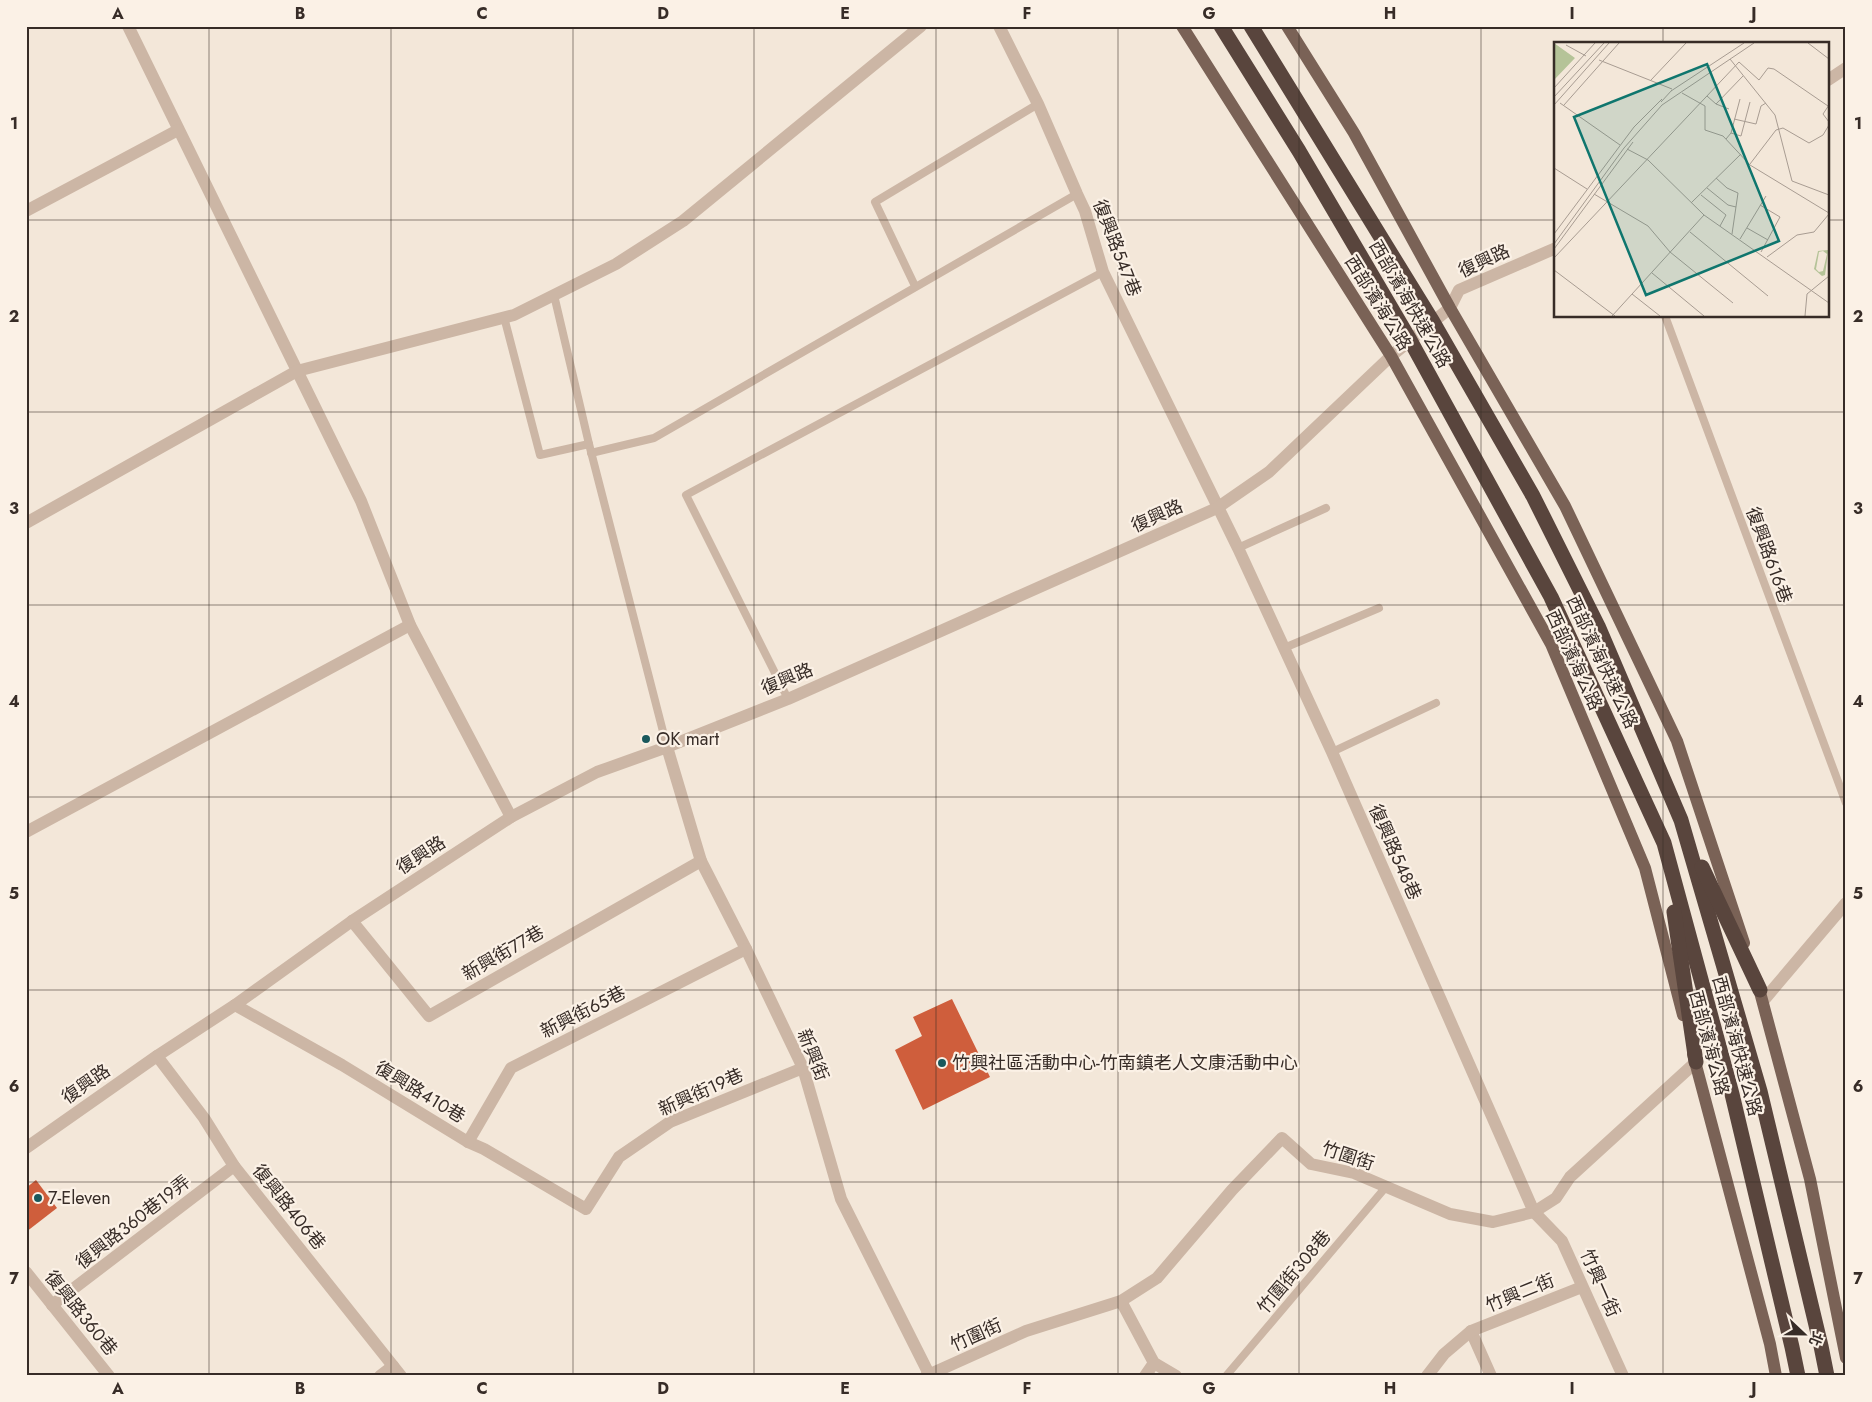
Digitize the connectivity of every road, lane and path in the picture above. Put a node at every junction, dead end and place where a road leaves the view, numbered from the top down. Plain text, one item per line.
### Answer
1 (128, 26) edge
2 (921, 26) edge
3 (999, 26) edge
4 (1182, 26) edge
5 (1221, 26) edge
6 (1251, 26) edge
7 (1287, 26) edge
8 (1846, 68) edge
9 (1830, 79) edge
10 (1038, 104) junction
11 (178, 130) junction
12 (1077, 194) junction
13 (26, 211) edge
14 (1554, 249) edge
15 (1103, 272) junction
16 (915, 286) junction
17 (554, 295) junction
18 (1450, 308) junction
19 (504, 317) junction
20 (1666, 318) edge
21 (1433, 322) junction
22 (1410, 340) junction
23 (1391, 356) junction
24 (297, 371) junction
25 (589, 444) junction
26 (591, 452) junction
27 (1217, 508) junction
28 (1326, 508) dead end
29 (26, 523) edge
30 (1238, 548) junction
31 (1379, 608) dead end
32 (410, 625) junction
33 (1284, 648) junction
34 (788, 699) junction
35 (1436, 703) dead end
36 (667, 747) junction
37 (1332, 752) junction
38 (1846, 803) edge
39 (510, 817) junction
40 (1681, 820) junction
41 (26, 832) edge
42 (1664, 844) junction
43 (701, 861) junction
44 (1846, 903) edge
45 (352, 921) junction
46 (746, 949) junction
47 (1761, 996) junction
48 (235, 1005) junction
49 (156, 1056) junction
50 (1696, 1062) junction
51 (803, 1068) junction
52 (468, 1142) junction
53 (26, 1148) edge
54 (234, 1166) junction
55 (1385, 1188) junction
56 (586, 1209) joint
57 (1534, 1212) junction
58 (26, 1272) edge
59 (1582, 1287) junction
60 (1121, 1301) junction
61 (52, 1305) junction
62 (1471, 1331) junction
63 (1846, 1358) edge
64 (1154, 1363) junction
65 (397, 1371) edge
66 (928, 1375) edge
67 (109, 1376) edge
68 (380, 1376) edge
69 (1145, 1376) edge
70 (1176, 1376) edge
71 (1226, 1376) edge
72 (1427, 1376) edge
73 (1490, 1376) edge
74 (1623, 1376) edge
75 (1776, 1376) edge
76 (1798, 1376) edge
77 (1826, 1376) edge

1 - 11 street
2 - 17 street
3 - 10 street, 復興路547巷
4 - 23 main road, 西部濱海公路
5 - 22 highway, 西部濱海快速公路
6 - 21 highway, 西部濱海快速公路
7 - 18 main road
8 - 9 street
10 - 12 street, 復興路547巷
10 - 16 lane
11 - 13 street
11 - 24 street
12 - 15 street, 復興路547巷
12 - 16 lane
14 - 18 street, 復興路
15 - 27 street, 復興路547巷
15 - 34 lane
16 - 26 lane
17 - 19 street
17 - 25 lane
18 - 21 street, 復興路
18 - 47 main road
19 - 24 street
19 - 25 lane
20 - 38 lane, 復興路616巷
21 - 22 street, 復興路
21 - 40 highway, 西部濱海快速公路
22 - 23 street, 復興路
22 - 42 highway, 西部濱海快速公路
23 - 27 street, 復興路
23 - 50 main road, 西部濱海公路
24 - 29 street
24 - 32 street
25 - 26 lane
26 - 36 lane
27 - 30 street, 復興路548巷
27 - 34 street, 復興路
28 - 30 lane
30 - 33 street, 復興路548巷
31 - 33 lane
32 - 39 street
32 - 41 street
33 - 37 street, 復興路548巷
34 - 36 street, 復興路
35 - 37 lane
36 - 39 street, 復興路
36 - 43 street, 新興街
37 - 57 street, 復興路548巷
39 - 45 street, 復興路
40 - 47 highway
40 - 77 highway, 西部濱海快速公路
42 - 50 highway
42 - 76 highway, 西部濱海快速公路
43 - 45 street, 新興街77巷
43 - 46 street, 新興街
44 - 47 street
45 - 48 street, 復興路
46 - 51 street, 新興街
46 - 52 street, 新興街65巷
47 - 63 main road
48 - 49 street, 復興路
48 - 52 street, 復興路410巷
49 - 53 street, 復興路
49 - 54 street, 復興路406巷
50 - 57 street, 竹圍街
50 - 75 main road, 西部濱海公路
51 - 56 street, 新興街19巷
51 - 66 street, 新興街
52 - 56 street, 復興路410巷
54 - 61 street, 復興路360巷19弄
54 - 65 street, 復興路406巷
55 - 57 street, 竹圍街
55 - 60 street, 竹圍街
55 - 71 lane, 竹圍街308巷
57 - 59 street, 竹興一街
58 - 61 street, 復興路360巷
59 - 62 street, 竹興二街
59 - 74 street, 竹興一街
60 - 64 street
60 - 66 street, 竹圍街
61 - 67 street, 復興路360巷
62 - 72 street, 竹興二街
62 - 73 street, 竹興二街
64 - 69 street
64 - 70 street
65 - 68 street

